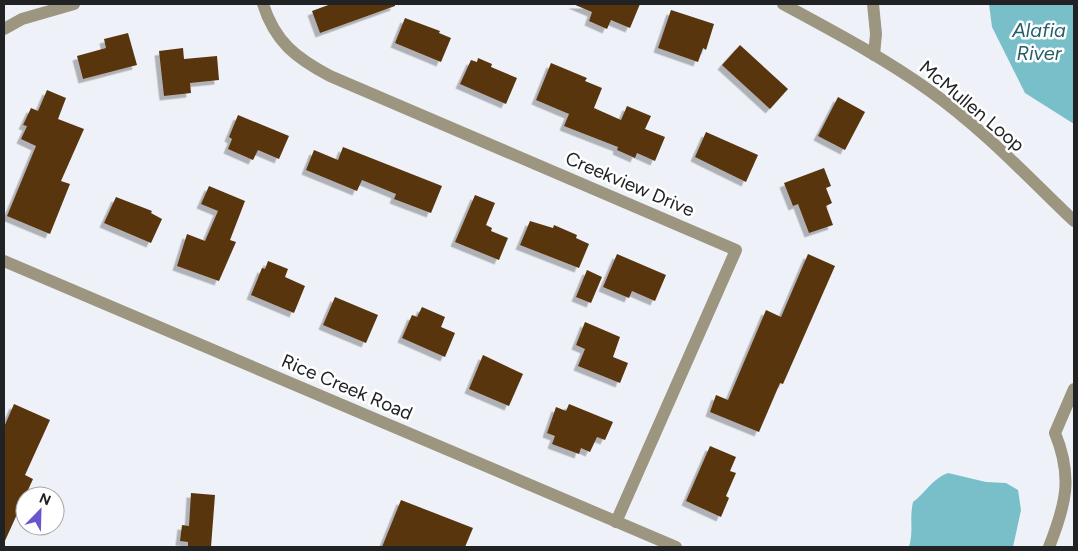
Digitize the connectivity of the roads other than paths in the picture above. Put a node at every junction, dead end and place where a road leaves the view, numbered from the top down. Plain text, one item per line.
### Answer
1 (74, 4) edge
2 (263, 4) edge
3 (783, 4) edge
4 (872, 4) edge
5 (4, 29) edge
6 (874, 55) junction
7 (1074, 221) edge
8 (4, 261) edge
9 (1074, 388) edge
10 (1070, 408) edge
11 (1069, 451) edge
12 (616, 522) junction
13 (676, 547) edge
14 (1049, 547) edge

1 - 5 street
2 - 12 street, Creekview Drive
3 - 6 street, McMullen Loop
4 - 6 street
6 - 7 street, McMullen Loop
8 - 12 street, Rice Creek Road
9 - 10 street
10 - 11 street
11 - 14 street
12 - 13 street, Rice Creek Road

